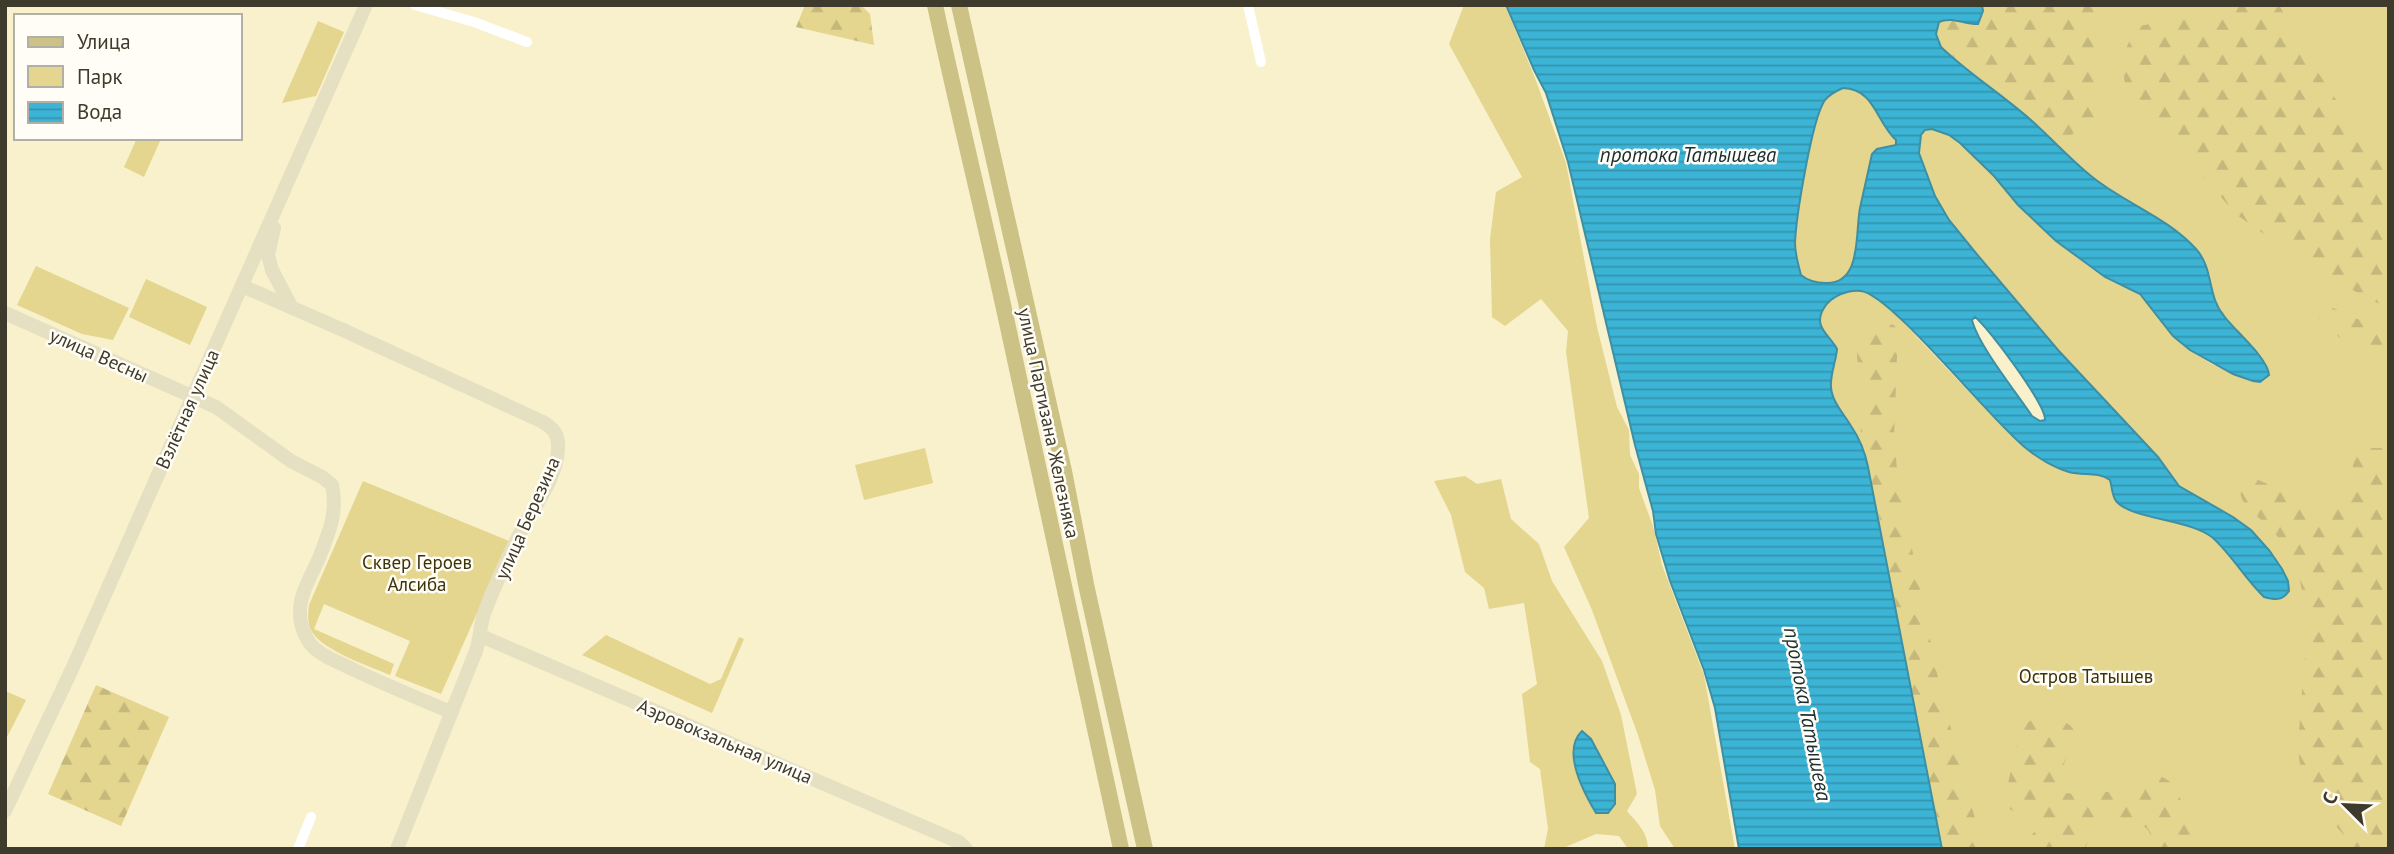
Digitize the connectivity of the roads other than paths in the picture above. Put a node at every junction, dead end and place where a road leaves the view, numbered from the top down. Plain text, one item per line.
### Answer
1 (366, 5) edge
2 (415, 5) edge
3 (935, 5) edge
4 (959, 5) edge
5 (1248, 5) edge
6 (964, 29) junction
7 (942, 37) junction
8 (527, 42) dead end
9 (1261, 62) dead end
10 (279, 199) junction
11 (242, 286) junction
12 (292, 308) junction
13 (5, 313) edge
14 (193, 397) junction
15 (1087, 589) junction
16 (1064, 595) junction
17 (481, 636) junction
18 (451, 712) junction
19 (5, 811) edge
20 (311, 817) dead end
21 (298, 849) edge
22 (397, 849) edge
23 (967, 849) edge
24 (1121, 849) edge
25 (1145, 849) edge

1 - 10 street, Взлётная улица
2 - 8 street
3 - 7 main road, улица Партизана Железняка
4 - 6 main road, улица Партизана Железняка
5 - 9 street
6 - 7 main road
6 - 15 main road, улица Партизана Железняка
7 - 16 main road, улица Партизана Железняка
10 - 11 street, Взлётная улица
10 - 12 street
11 - 12 street, улица Березина
11 - 14 street, Взлётная улица
12 - 17 street, улица Березина
13 - 14 street, улица Весны
14 - 18 street
14 - 19 street, Взлётная улица
15 - 16 main road
15 - 25 main road, улица Партизана Железняка
16 - 24 main road, улица Партизана Железняка
17 - 18 street, улица Березина
17 - 23 street, Аэровокзальная улица
18 - 22 street, улица Березина
20 - 21 street

